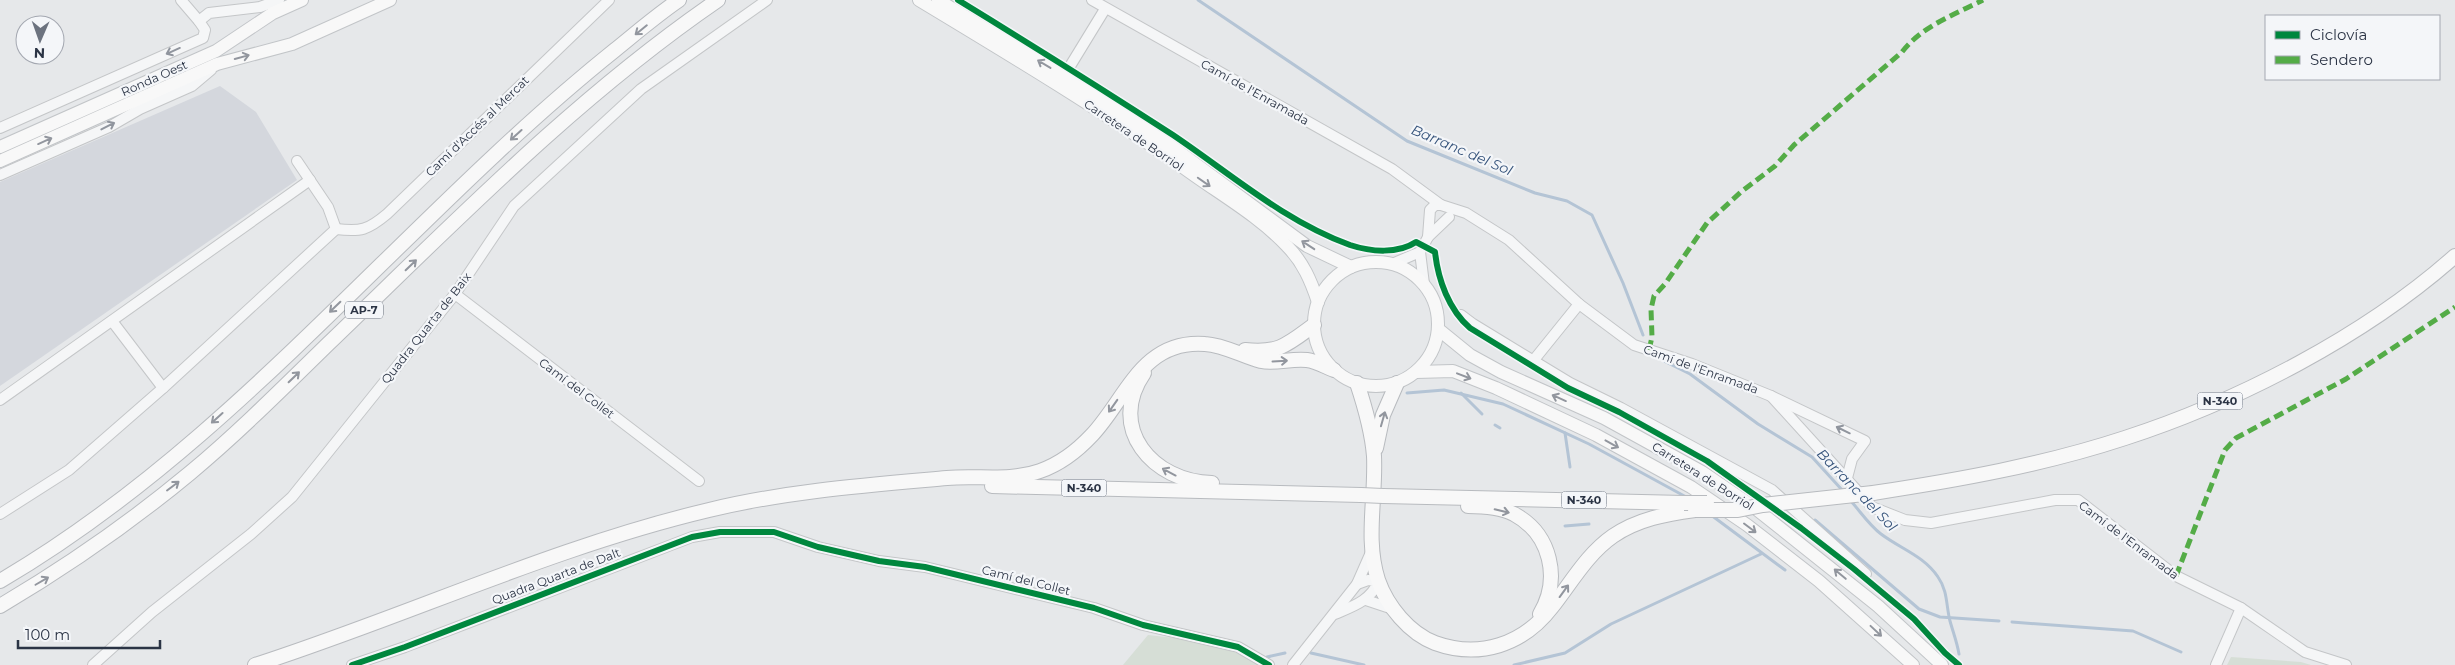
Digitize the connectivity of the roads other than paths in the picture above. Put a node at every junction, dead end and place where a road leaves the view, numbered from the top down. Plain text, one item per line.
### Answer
1 (181, 0) edge
2 (279, 0) edge
3 (302, 0) edge
4 (390, 0) edge
5 (609, 0) edge
6 (679, 0) edge
7 (718, 0) edge
8 (767, 0) edge
9 (919, 0) edge
10 (938, 0) edge
11 (1092, 0) edge
12 (1106, 9) junction
13 (199, 21) junction
14 (217, 64) junction
15 (1064, 76) junction
16 (0, 128) edge
17 (0, 147) edge
18 (0, 161) edge
19 (297, 161) dead end
20 (0, 175) edge
21 (310, 180) junction
22 (1418, 186) junction
23 (1445, 213) junction
24 (1430, 214) junction
25 (336, 229) junction
26 (1428, 237) junction
27 (1420, 252) junction
28 (2455, 256) edge
29 (1392, 264) junction
30 (1351, 267) junction
31 (1424, 284) junction
32 (455, 294) junction
33 (1318, 302) junction
34 (1580, 304) junction
35 (1461, 315) dead end
36 (112, 321) junction
37 (1314, 325) junction
38 (1438, 329) junction
39 (1218, 347) junction
40 (1156, 356) junction
41 (1533, 361) junction
42 (1334, 370) junction
43 (1416, 372) junction
44 (1356, 383) junction
45 (1396, 383) junction
46 (163, 388) junction
47 (1771, 396) junction
48 (0, 400) edge
49 (1374, 456) junction
50 (1847, 478) junction
51 (699, 481) dead end
52 (914, 482) junction
53 (1284, 493) junction
54 (1403, 497) junction
55 (1690, 507) junction
56 (0, 514) edge
57 (774, 532) joint
58 (1372, 550) junction
59 (1866, 574) dead end
60 (0, 581) edge
61 (1379, 581) junction
62 (1357, 584) junction
63 (1366, 600) junction
64 (0, 606) edge
65 (2240, 608) junction
66 (1393, 609) junction
67 (1332, 615) junction
68 (1532, 628) junction
69 (93, 665) edge
70 (254, 665) edge
71 (352, 665) edge
72 (1269, 665) edge
73 (1293, 665) edge
74 (1913, 665) edge
75 (1942, 665) edge
76 (2216, 665) edge
77 (2346, 665) edge

1 - 13 street
2 - 13 street
3 - 17 main road, Ronda Oest
14 -> 4 main road, Ronda Oest
5 - 25 street, Camí d'Accés al Mercat
6 -> 60 highway, AP-7
64 -> 7 highway, AP-7
8 - 32 street, Quadra Quarta de Baix
9 -> 33 main road, Carretera de Borriol
15 -> 10 main road, Carretera de Borriol
11 - 12 street, Camí de l'Enramada
12 - 15 street
12 - 22 street, Camí de l'Enramada
13 -> 16 street, Ronda Oest
18 -> 14 main road, Ronda Oest
20 -> 14 street, Ronda Oest
30 -> 15 main road, Carretera de Borriol
19 - 21 street
21 - 25 street
21 - 36 street
22 - 23 street, Camí de l'Enramada
22 - 24 street, Camí de l'Enramada
23 - 24 street
23 - 24 street
23 - 26 street
23 - 34 street, Camí de l'Enramada
24 - 26 street
25 - 46 street
26 - 27 street
27 - 29 street
27 - 31 street
28 - 55 highway, N-340, bridge
29 - 30 main road
29 - 31 main road
30 - 33 main road
31 - 38 main road
32 - 51 street, Camí del Collet
32 - 69 street, Quadra Quarta de Baix
33 - 37 main road
34 - 41 street
34 - 47 street, Camí de l'Enramada
35 - 41 street
36 - 46 street
36 - 48 street
37 - 39 highway
37 - 42 main road
38 - 43 main road
75 -> 38 main road, Carretera de Borriol
39 - 40 highway
39 -> 42 highway
40 -> 52 highway
53 -> 40 highway
41 - 59 street
42 - 44 main road
43 - 45 main road
43 -> 74 main road, Carretera de Borriol
44 - 45 main road
44 - 49 highway
49 -> 45 highway
46 - 56 street
47 - 50 street, Camí de l'Enramada
50 -> 47 street, Camí de l'Enramada
49 - 58 highway
50 - 65 street, Camí de l'Enramada
52 - 53 highway, N-340
52 - 70 highway, N-340
53 - 54 highway, N-340, bridge
54 - 55 highway, N-340
54 -> 68 highway
68 -> 55 highway
57 - 71 street, Quadra Quarta de Dalt
57 - 72 street, Camí del Collet
58 - 61 highway
58 - 62 street
61 - 62 street
61 - 63 street
61 - 66 highway
62 - 67 street
63 - 66 street
63 - 67 street
65 - 76 street
65 - 77 street, Camí de l'Enramada
66 - 68 highway
67 - 73 street

